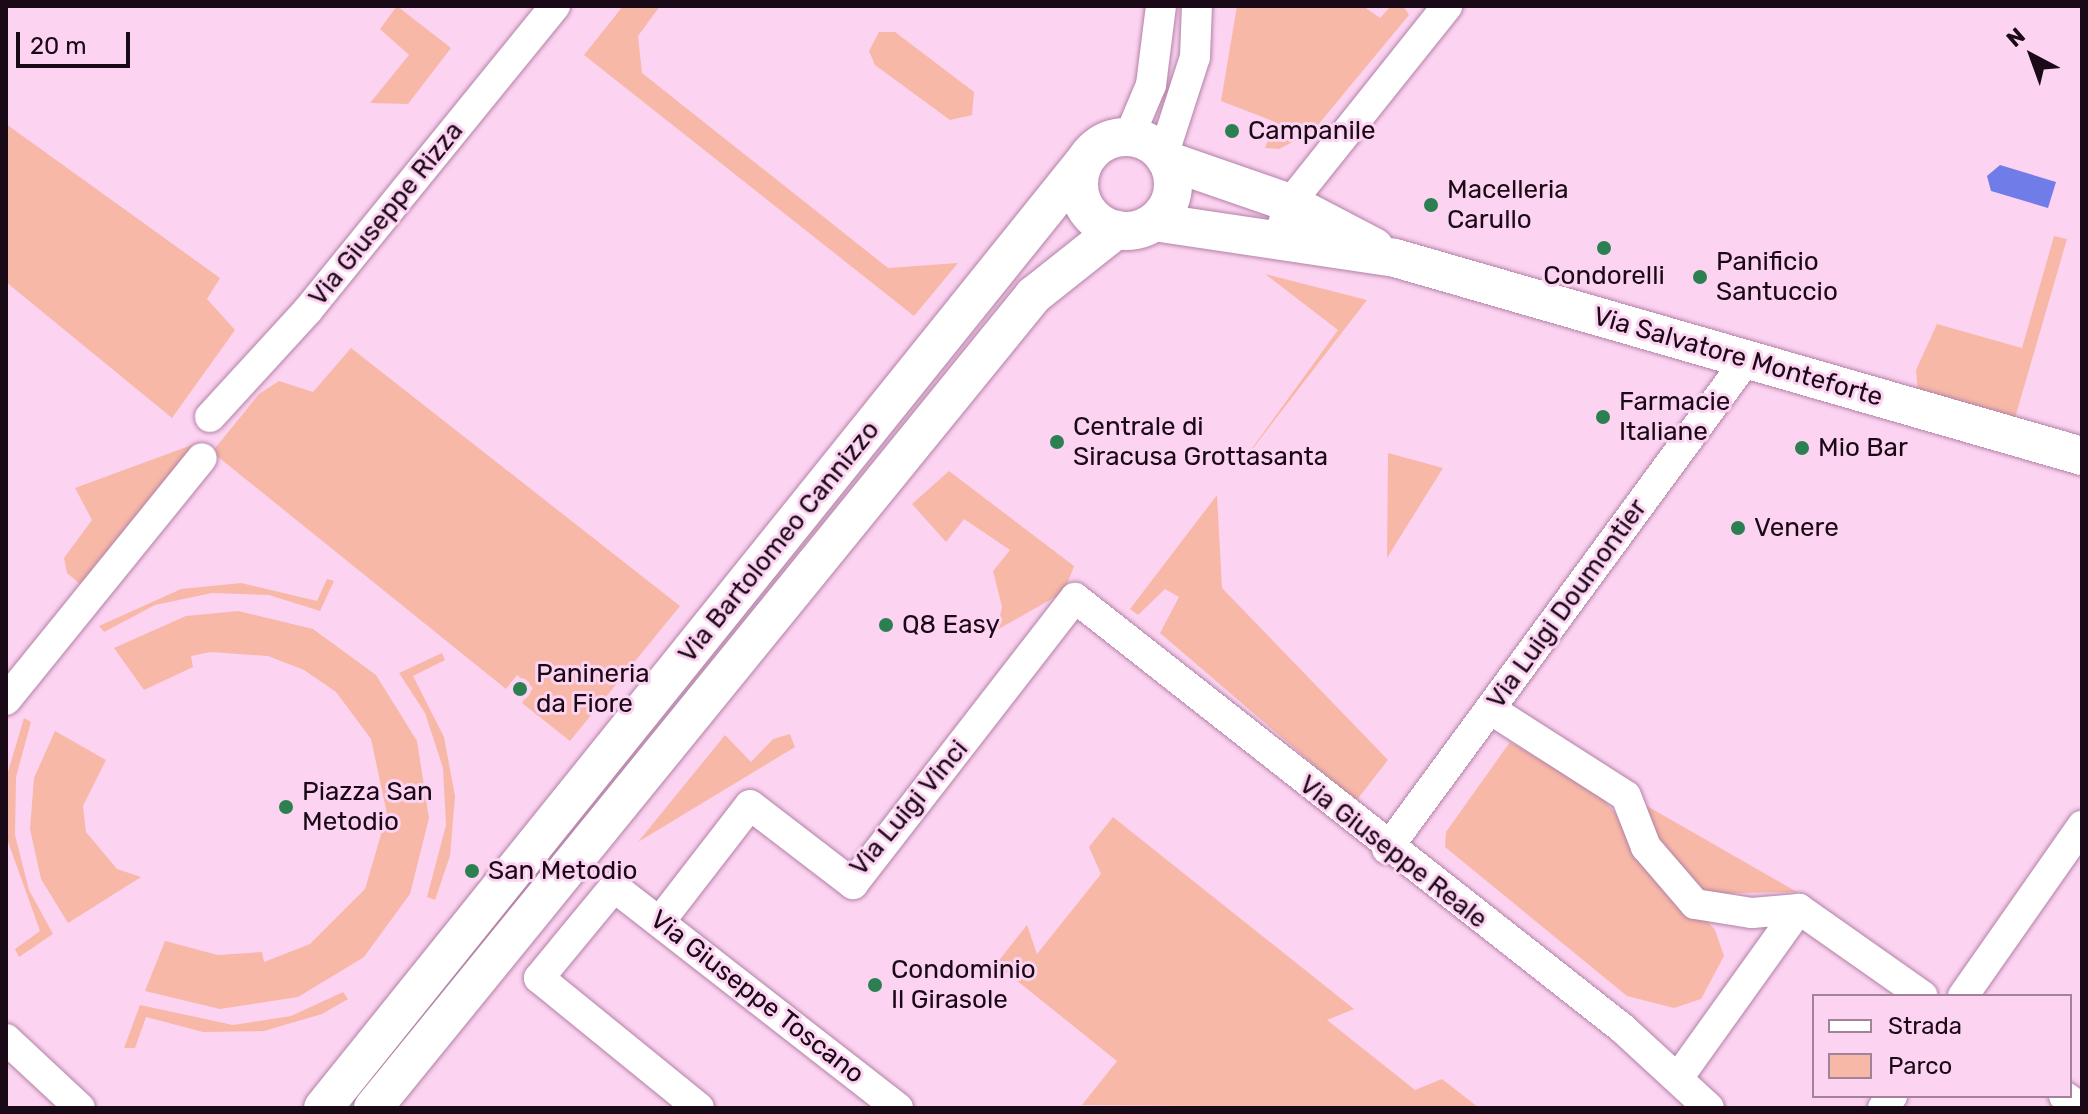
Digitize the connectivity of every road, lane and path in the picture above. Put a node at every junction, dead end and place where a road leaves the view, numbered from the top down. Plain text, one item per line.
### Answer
1 (555, 6) edge
2 (1161, 6) edge
3 (1197, 6) edge
4 (1447, 6) edge
5 (1129, 137) junction
6 (1169, 147) junction
7 (1084, 162) junction
8 (1290, 203) junction
9 (1154, 222) junction
10 (1116, 230) junction
11 (1277, 244) junction
12 (1395, 258) junction
13 (1747, 359) junction
14 (210, 417) dead end
15 (2082, 456) edge
16 (202, 458) dead end
17 (1075, 598) joint
18 (6, 700) edge
19 (1490, 709) junction
20 (2082, 826) edge
21 (1387, 849) junction
22 (1799, 909) junction
23 (661, 920) junction
24 (1920, 994) edge
25 (1964, 994) edge
26 (6, 1039) edge
27 (1678, 1078) junction
28 (80, 1108) edge
29 (323, 1108) edge
30 (373, 1108) edge
31 (699, 1108) edge
32 (898, 1108) edge
33 (1709, 1108) edge

1 - 14 street, Via Giuseppe Rizza
2 - 5 street
3 - 6 street
4 - 8 street
5 - 6 street
5 - 7 street
6 - 8 street
6 - 9 street
7 - 10 street
7 - 29 street, Via Bartolomeo Cannizzo
8 - 11 street
8 - 12 street
9 - 10 street
9 - 11 street
10 - 30 street, Via Bartolomeo Cannizzo
11 - 12 street
12 - 13 street, Via Salvatore Monteforte
13 - 15 street, Via Salvatore Monteforte
13 - 19 street, Via Luigi Doumontier
16 - 18 street
17 - 21 street, Via Giuseppe Reale
17 - 23 street, Via Luigi Vinci
19 - 21 street, Via Luigi Doumontier
19 - 22 street
20 - 25 street
21 - 27 street, Via Giuseppe Reale
22 - 24 street
22 - 27 street
23 - 31 street, Via Giuseppe Toscano
23 - 32 street, Via Giuseppe Toscano
26 - 28 street
27 - 33 street, Via Giuseppe Reale

